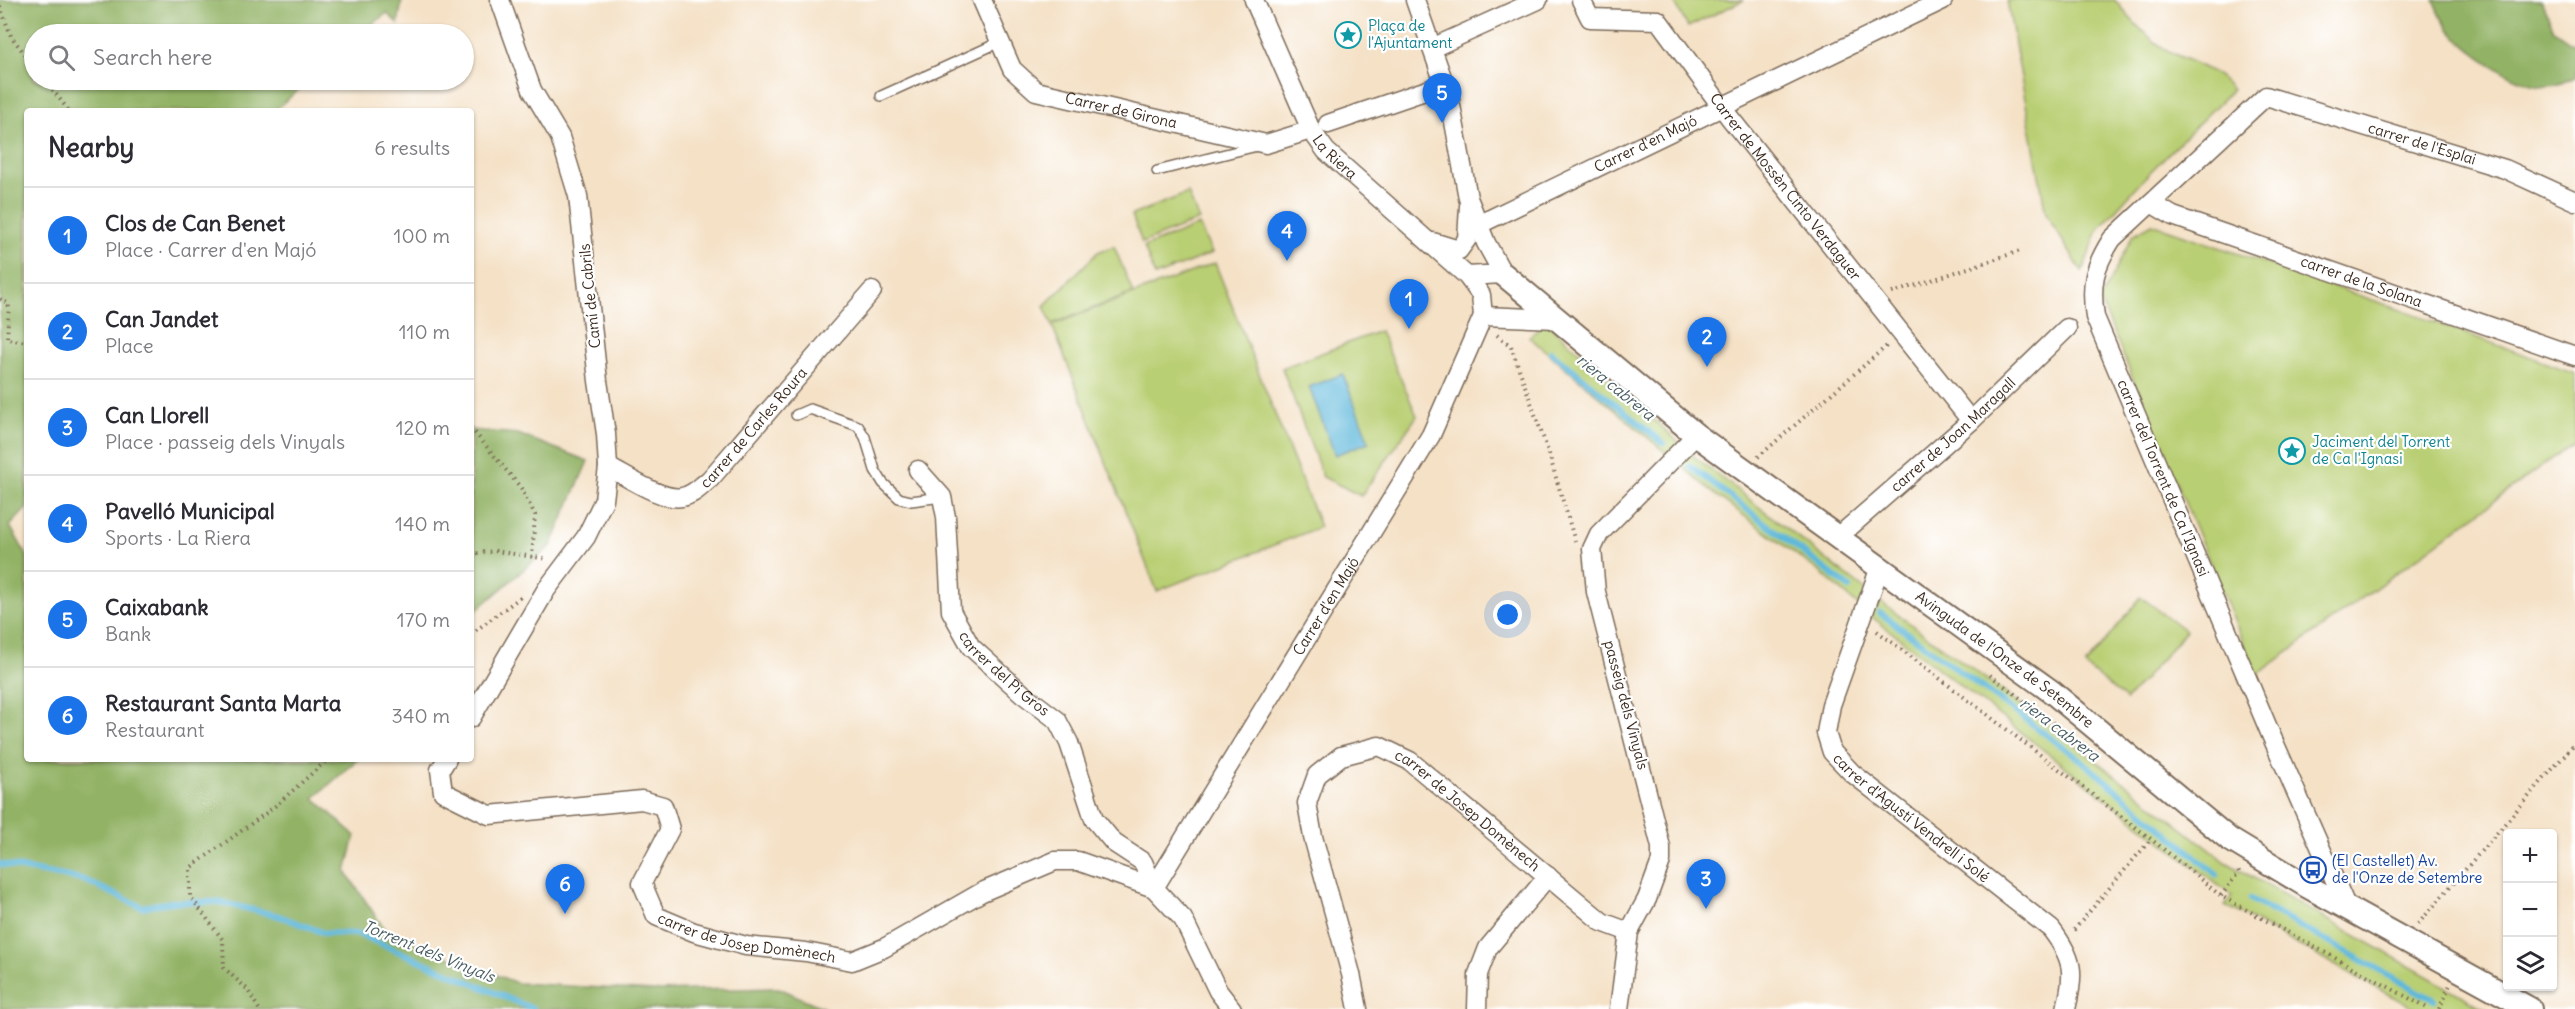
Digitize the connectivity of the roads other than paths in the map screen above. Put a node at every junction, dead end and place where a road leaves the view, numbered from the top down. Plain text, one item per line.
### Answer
1 (500, 0) edge
2 (982, 0) edge
3 (1254, 0) edge
4 (1415, 0) edge
5 (1538, 0) edge
6 (1581, 0) edge
7 (1943, 0) edge
8 (1000, 42) junction
9 (1432, 48) junction
10 (1445, 84) junction
11 (881, 96) dead end
12 (2266, 96) joint
13 (1722, 108) junction
14 (1319, 127) junction
15 (1266, 144) junction
16 (1157, 171) dead end
17 (1468, 198) junction
18 (2575, 201) edge
19 (2151, 203) junction
20 (1480, 224) junction
21 (1416, 232) junction
22 (1503, 274) junction
23 (1467, 276) junction
24 (872, 291) dead end
25 (1526, 295) junction
26 (1506, 319) junction
27 (1557, 319) junction
28 (1481, 320) junction
29 (2067, 328) dead end
30 (2575, 356) edge
31 (796, 415) dead end
32 (1971, 421) junction
33 (1692, 440) junction
34 (608, 467) junction
35 (918, 470) dead end
36 (942, 497) junction
37 (1838, 537) junction
38 (1880, 567) junction
39 (474, 713) edge
40 (445, 762) edge
41 (1548, 876) junction
42 (1154, 888) junction
43 (2348, 908) junction
44 (1629, 932) junction
45 (1232, 1009) edge
46 (1358, 1009) edge
47 (1477, 1009) edge
48 (1619, 1009) edge
49 (2066, 1009) edge
50 (2530, 1009) edge

1 - 34 street, Camí de Cabrils
2 - 8 street, Carrer de Girona
3 - 14 street, La Riera
4 - 9 street
5 - 9 street
6 - 13 street, Carrer de Mossèn Cinto Verdaguer
7 - 13 street, Carrer d'en Majó
8 - 11 lane
8 - 15 street, Carrer de Girona
9 - 10 street
10 - 14 street
10 - 17 street
12 - 18 street, carrer de l'Esplai
12 - 19 street, carrer del Torrent de Ca l'Ignasi
13 - 20 street, Carrer d'en Majó
13 - 32 street, Carrer de Mossèn Cinto Verdaguer
14 - 15 street
14 - 21 street, La Riera
15 - 16 lane
17 - 20 street
17 - 21 street
19 - 30 street, carrer de la Solana
19 - 43 street, carrer del Torrent de Ca l'Ignasi
20 - 22 street
21 - 23 street, La Riera
22 - 23 street
22 - 25 street, Avinguda de l'Onze de Setembre
23 - 28 street, La Riera
24 - 34 street, carrer de Carles Roura
25 - 26 street
25 - 27 street, Avinguda de l'Onze de Setembre
26 - 27 street
26 - 28 street
27 - 33 street, Avinguda de l'Onze de Setembre
28 - 42 street, Carrer d'en Majó
29 - 32 street, carrer de Joan Maragall
31 - 36 lane
32 - 37 street, carrer de Joan Maragall
33 - 37 street, Avinguda de l'Onze de Setembre
33 - 44 street, passeig dels Vinyals
34 - 39 street, Camí de Cabrils
35 - 36 street
36 - 42 street, carrer del Pi Gros
37 - 38 street, Avinguda de l'Onze de Setembre
38 - 43 street, Avinguda de l'Onze de Setembre
38 - 49 street, carrer d'Agustí Vendrell i Solé
40 - 42 street, carrer de Josep Domènech
41 - 44 street, carrer de Josep Domènech
41 - 46 street, carrer de Josep Domènech
41 - 47 street
42 - 45 street, carrer de Josep Domènech
43 - 50 street, Avinguda de l'Onze de Setembre
44 - 48 street, passeig dels Vinyals

